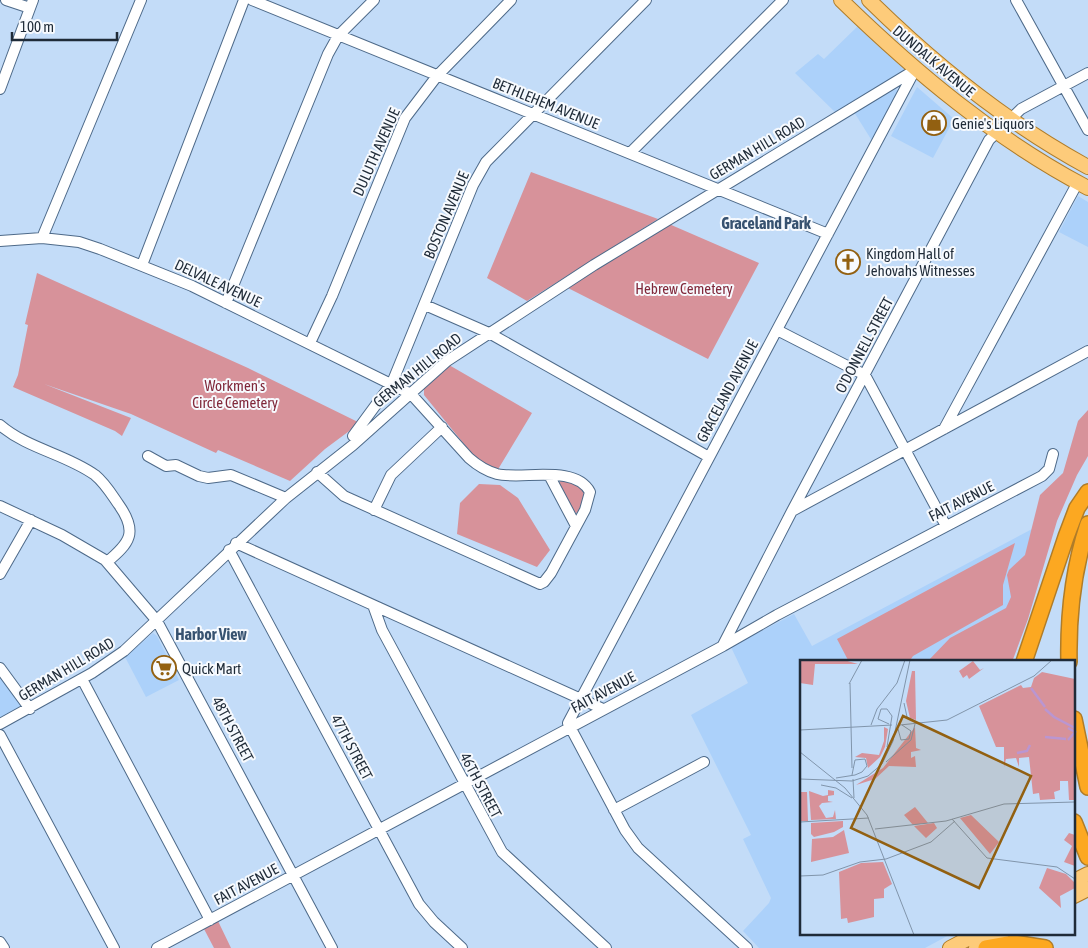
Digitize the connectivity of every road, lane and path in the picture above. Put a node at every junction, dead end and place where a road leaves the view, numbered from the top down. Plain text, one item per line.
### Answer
1 (6, 0) edge
2 (141, 0) edge
3 (244, 0) edge
4 (252, 0) edge
5 (374, 0) edge
6 (511, 0) edge
7 (646, 0) edge
8 (783, 0) edge
9 (842, 0) edge
10 (869, 0) edge
11 (1016, 0) edge
12 (32, 4) edge
13 (338, 36) junction
14 (915, 70) junction
15 (1088, 73) edge
16 (437, 76) junction
17 (892, 84) junction
18 (1062, 87) junction
19 (0, 89) edge
20 (905, 91) junction
21 (532, 115) junction
22 (1010, 119) junction
23 (1088, 130) edge
24 (996, 131) junction
25 (630, 154) junction
26 (1086, 174) edge
27 (718, 190) junction
28 (828, 234) junction
29 (42, 238) junction
30 (0, 241) edge
31 (142, 265) junction
32 (226, 303) junction
33 (425, 305) junction
34 (777, 330) junction
35 (488, 333) junction
36 (310, 343) junction
37 (1088, 351) edge
38 (865, 375) junction
39 (392, 382) junction
40 (411, 394) junction
41 (0, 426) edge
42 (442, 427) junction
43 (944, 429) junction
44 (906, 449) junction
45 (1053, 454) dead end
46 (148, 456) dead end
47 (709, 457) junction
48 (317, 472) junction
49 (549, 476) junction
50 (1088, 492) edge
51 (286, 498) junction
52 (0, 506) edge
53 (374, 510) junction
54 (792, 511) junction
55 (32, 520) junction
56 (1088, 524) edge
57 (576, 526) junction
58 (946, 526) junction
59 (233, 546) junction
60 (107, 562) junction
61 (0, 574) edge
62 (373, 605) junction
63 (157, 621) junction
64 (723, 646) junction
65 (1025, 660) edge
66 (1069, 660) edge
67 (0, 668) edge
68 (82, 679) junction
69 (580, 699) junction
70 (30, 709) junction
71 (603, 709) junction
72 (0, 724) edge
73 (570, 727) junction
74 (1076, 729) edge
75 (0, 735) edge
76 (704, 762) dead end
77 (464, 783) junction
78 (1088, 787) edge
79 (614, 810) junction
80 (1076, 827) edge
81 (380, 829) junction
82 (1088, 856) edge
83 (1088, 874) edge
84 (294, 875) junction
85 (1076, 880) edge
86 (1088, 889) edge
87 (1076, 895) edge
88 (210, 920) junction
89 (973, 936) edge
90 (998, 936) edge
91 (0, 942) edge
92 (4, 948) edge
93 (114, 948) edge
94 (157, 948) edge
95 (332, 948) edge
96 (462, 948) edge
97 (606, 948) edge
98 (747, 948) edge
99 (950, 948) edge
100 (976, 948) edge
101 (986, 948) edge
102 (1045, 948) edge

1 - 12 street
2 - 29 street
3 - 31 street
4 - 13 street, BETHLEHEM AVENUE
5 - 13 street
6 - 16 street, DULUTH AVENUE
7 - 21 street, BOSTON AVENUE
8 - 25 street
9 - 14 main road, DUNDALK AVENUE
10 - 22 main road, DUNDALK AVENUE
11 - 18 street
12 - 19 street
13 - 16 street, BETHLEHEM AVENUE
13 - 32 street
14 - 17 street, GERMAN HILL ROAD
14 - 20 street, GRACELAND AVENUE
14 - 24 main road, DUNDALK AVENUE
15 - 18 street, O'DONNELL STREET
16 - 21 street, BETHLEHEM AVENUE
16 - 36 street, DULUTH AVENUE
17 - 20 street
17 - 27 street, GERMAN HILL ROAD
18 - 22 street, O'DONNELL STREET
18 - 23 street
20 - 28 street, GRACELAND AVENUE
21 - 25 street, BETHLEHEM AVENUE
21 - 33 street, BOSTON AVENUE
22 - 24 street, O'DONNELL STREET
22 - 26 main road, DUNDALK AVENUE
24 - 26 main road, DUNDALK AVENUE
24 - 38 street, O'DONNELL STREET
25 - 27 street, BETHLEHEM AVENUE
26 - 43 street
27 - 28 street, BETHLEHEM AVENUE
27 - 35 street, GERMAN HILL ROAD
28 - 34 street, GRACELAND AVENUE
29 - 30 street, DELVALE AVENUE
29 - 31 street, DELVALE AVENUE
31 - 32 street, DELVALE AVENUE
32 - 36 street, DELVALE AVENUE
33 - 35 street
33 - 39 street, BOSTON AVENUE
34 - 38 street
34 - 47 street, GRACELAND AVENUE
35 - 40 street, GERMAN HILL ROAD
35 - 47 street
36 - 39 street, DELVALE AVENUE
37 - 43 street
38 - 44 street
38 - 54 street, O'DONNELL STREET
39 - 40 street, DELVALE AVENUE
39 - 48 street, BOSTON AVENUE
40 - 42 street, DELVALE AVENUE
40 - 48 street, GERMAN HILL ROAD
41 - 60 street
42 - 49 street, DELVALE AVENUE
42 - 53 street
43 - 44 street
44 - 54 street
44 - 58 street
45 - 58 street, FAIT AVENUE
46 - 51 street
47 - 69 street, GRACELAND AVENUE
48 - 51 street, GERMAN HILL ROAD
48 - 53 street
49 - 57 street
49 - 57 street, DELVALE AVENUE
50 - 65 highway
51 - 59 street, GERMAN HILL ROAD
52 - 55 street, 48TH STREET
53 - 57 street
54 - 64 street, O'DONNELL STREET
55 - 60 street, 48TH STREET
55 - 61 street
56 - 66 highway
58 - 64 street, FAIT AVENUE
59 - 62 street
59 - 63 street, GERMAN HILL ROAD
59 - 81 street, 47TH STREET
60 - 63 street, 48TH STREET
62 - 69 street
62 - 77 street, 46TH STREET
63 - 68 street, GERMAN HILL ROAD
63 - 84 street, 48TH STREET
64 - 71 street, FAIT AVENUE
67 - 70 street
68 - 70 street, GERMAN HILL ROAD
68 - 88 street
69 - 71 street
69 - 73 street, GRACELAND AVENUE
70 - 72 street, GERMAN HILL ROAD
71 - 73 street, FAIT AVENUE
73 - 77 street, FAIT AVENUE
73 - 79 street
74 - 78 highway
75 - 93 street
76 - 79 street
77 - 81 street, FAIT AVENUE
77 - 97 street, 46TH STREET
79 - 98 street
80 - 82 highway
81 - 84 street, FAIT AVENUE
81 - 96 street, 47TH STREET
83 - 85 main road
84 - 88 street, FAIT AVENUE
84 - 95 street, 48TH STREET
86 - 87 main road
88 - 94 street, FAIT AVENUE
89 - 99 main road
90 - 100 main road
91 - 92 street
101 - 102 highway

